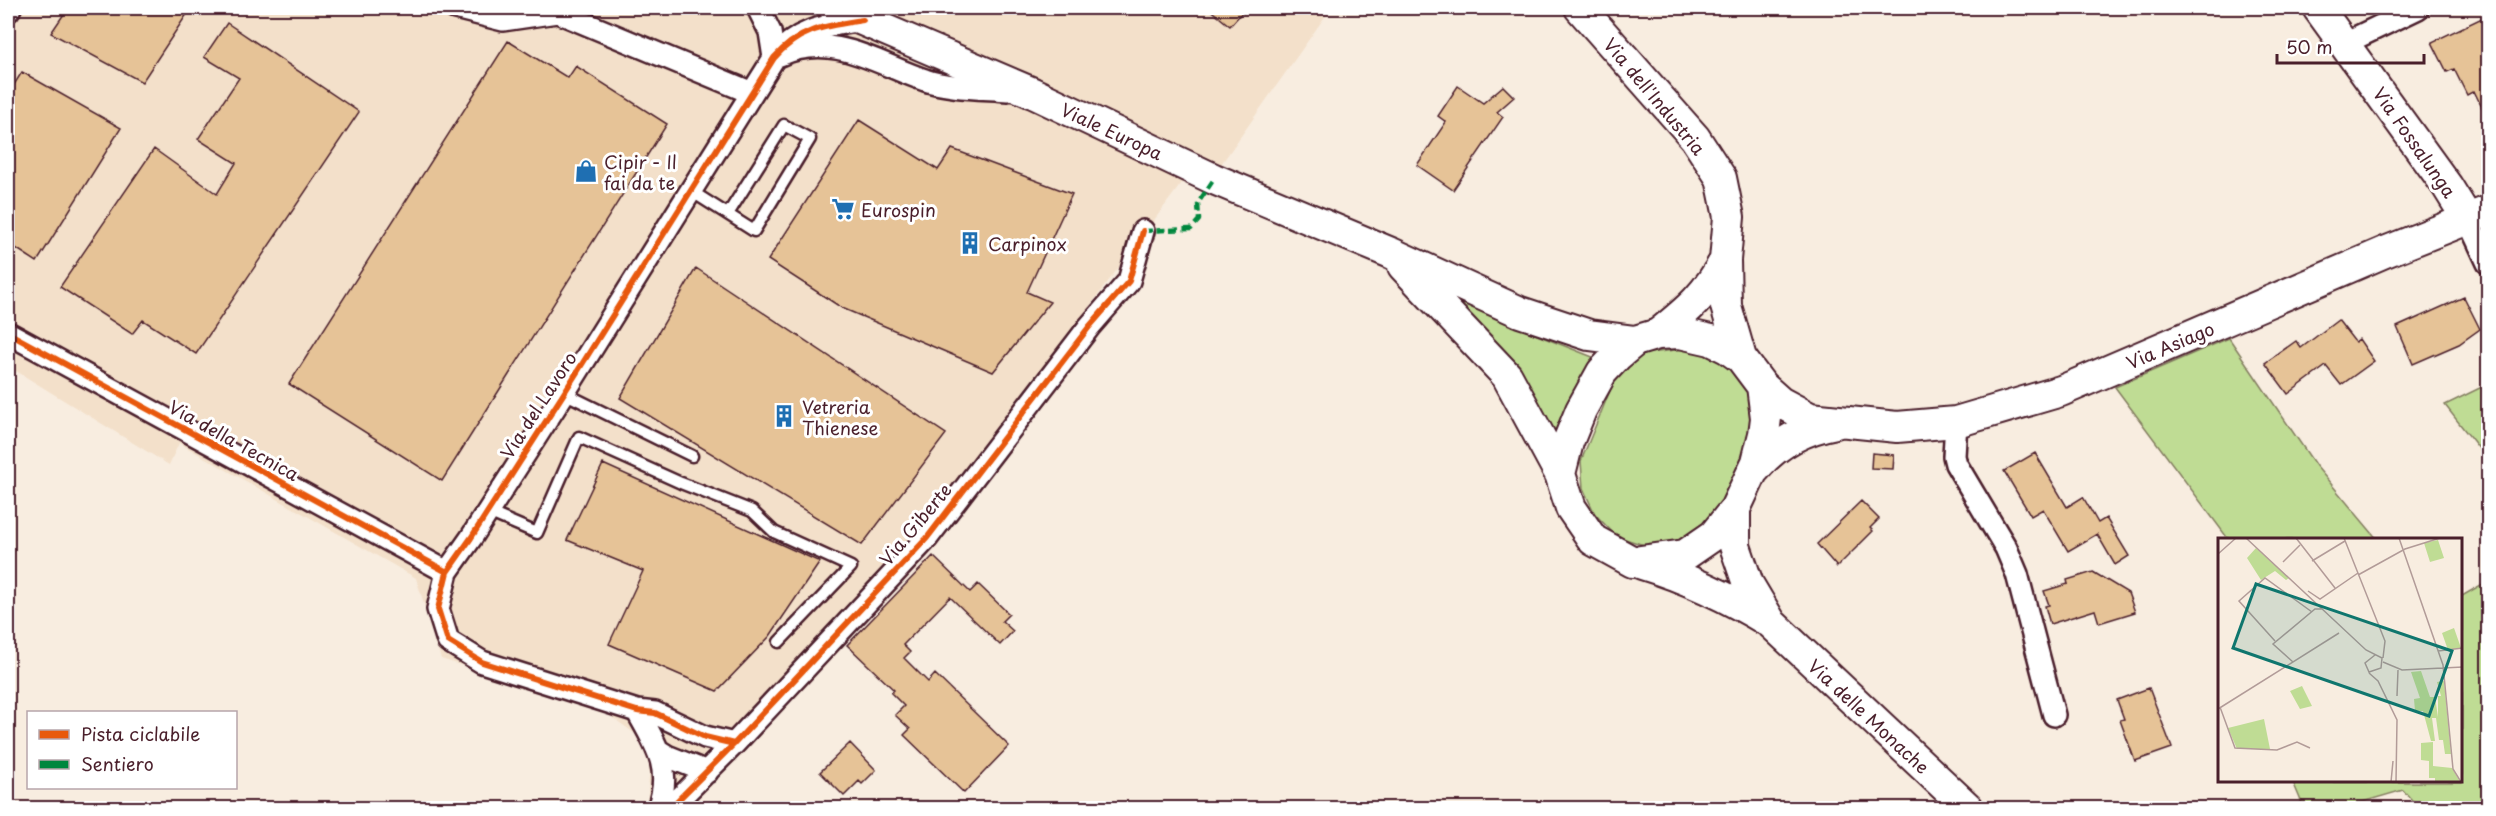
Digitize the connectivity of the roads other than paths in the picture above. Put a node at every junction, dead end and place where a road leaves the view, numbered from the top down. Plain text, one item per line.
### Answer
1 (455, 8) edge
2 (758, 8) edge
3 (834, 8) edge
4 (1580, 8) edge
5 (2318, 8) edge
6 (2418, 8) edge
7 (552, 10) edge
8 (487, 12) edge
9 (863, 20) junction
10 (2345, 43) junction
11 (774, 58) junction
12 (752, 93) junction
13 (1033, 93) junction
14 (691, 191) junction
15 (728, 214) junction
16 (2478, 215) edge
17 (1143, 231) dead end
18 (1391, 253) junction
19 (1725, 260) junction
20 (2488, 263) edge
21 (8, 333) edge
22 (1647, 338) junction
23 (1741, 358) junction
24 (1762, 386) junction
25 (564, 393) junction
26 (1839, 422) junction
27 (1956, 422) junction
28 (692, 456) dead end
29 (1560, 474) junction
30 (1750, 475) junction
31 (1735, 509) junction
32 (488, 512) junction
33 (1634, 562) junction
34 (447, 572) junction
35 (1771, 623) junction
36 (779, 642) dead end
37 (637, 711) junction
38 (2054, 715) dead end
39 (688, 728) junction
40 (734, 744) junction
41 (659, 751) junction
42 (707, 772) junction
43 (658, 808) edge
44 (670, 808) edge
45 (1968, 808) edge

1 - 8 street
2 - 11 street
3 - 9 main road, Viale Europa
4 - 19 main road, Via dell'Industria
5 - 10 main road, Via Fossalunga
6 - 10 street
7 - 8 street
7 - 12 street
9 - 11 street, Via del Lavoro
9 - 13 main road, Viale Europa
10 - 16 main road, Via Fossalunga
11 - 12 street, Via del Lavoro
11 - 13 street
12 - 14 street, Via del Lavoro
13 - 18 main road, Viale Europa
14 - 15 lane
14 - 25 street, Via del Lavoro
15 - 15 lane
16 - 20 street
16 - 27 main road, Via Asiago
17 - 40 street, Via Giberte
18 - 22 main road, Viale Europa
18 - 29 main road
19 - 22 main road, Via dell'Industria
19 - 23 main road, Via dell'Industria
21 - 34 street, Via della Tecnica
22 - 23 main road
22 - 29 main road
23 - 24 main road
24 - 26 main road, Via Asiago
24 - 30 main road
25 - 28 lane
25 - 32 street, Via del Lavoro
26 - 27 main road, Via Asiago
26 - 30 main road
27 - 38 street
29 - 33 main road
30 - 31 main road
31 - 33 main road
31 - 35 main road
32 - 34 street, Via del Lavoro
32 - 36 lane
33 - 35 main road
34 - 37 street, Via del Lavoro
35 - 45 main road, Via delle Monache
37 - 39 street, Via del Lavoro
37 - 41 street
39 - 40 street, Via del Lavoro
39 - 42 street
40 - 42 street, Via Giberte
41 - 42 street
41 - 43 street
42 - 44 street, Via Giberte

